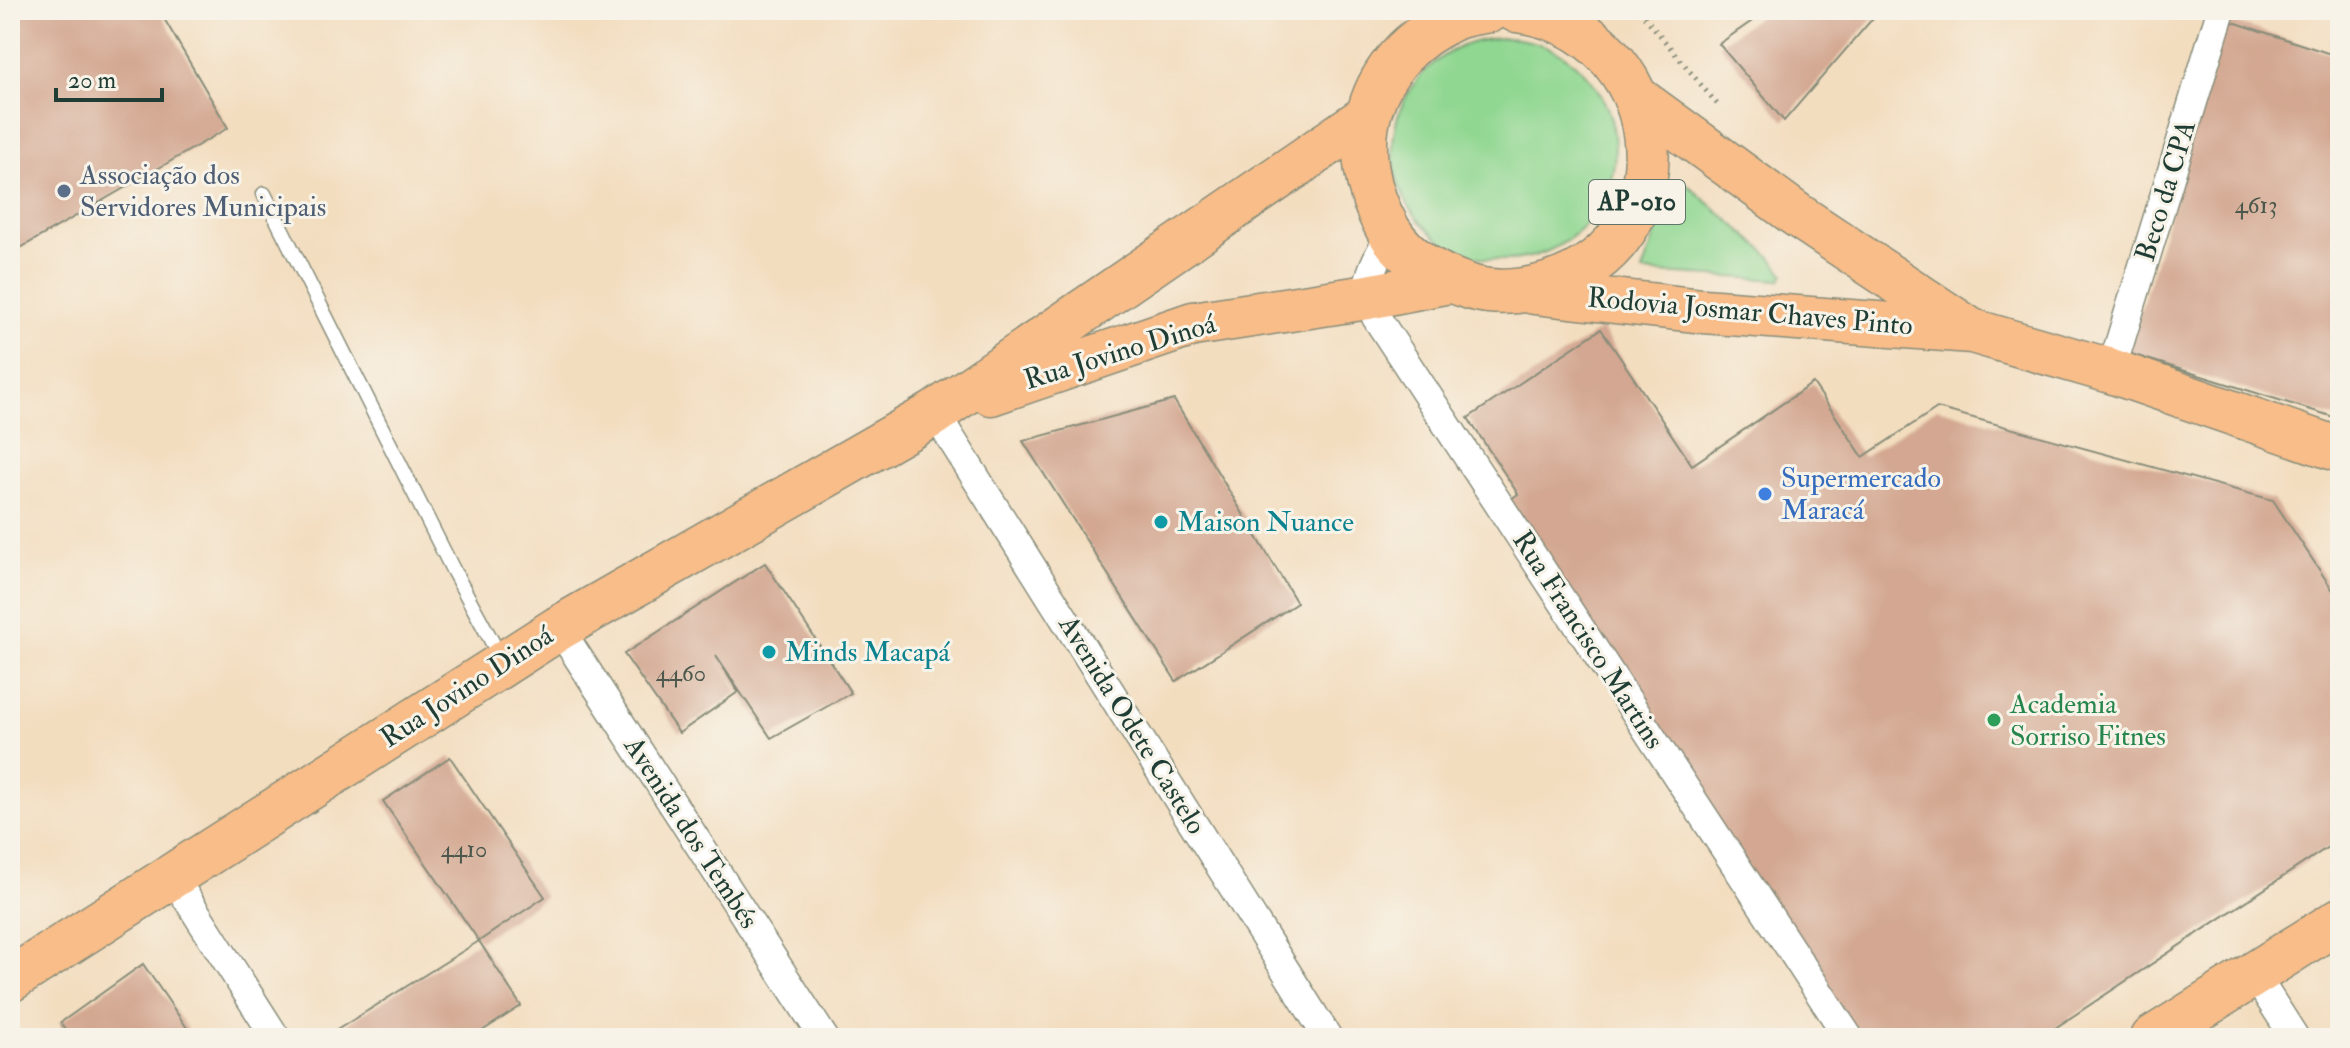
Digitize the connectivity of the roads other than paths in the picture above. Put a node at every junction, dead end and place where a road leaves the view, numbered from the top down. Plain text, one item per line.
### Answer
1 (1490, 10) edge
2 (1516, 10) edge
3 (2221, 10) edge
4 (1638, 99) junction
5 (1368, 116) junction
6 (264, 194) dead end
7 (1391, 234) junction
8 (1450, 281) junction
9 (1527, 291) junction
10 (1368, 297) junction
11 (1972, 331) junction
12 (2111, 371) junction
13 (935, 413) junction
14 (2340, 450) edge
15 (559, 628) junction
16 (504, 664) junction
17 (172, 875) junction
18 (2340, 920) edge
19 (2254, 974) junction
20 (10, 980) edge
21 (276, 1038) edge
22 (824, 1038) edge
23 (1328, 1038) edge
24 (1849, 1038) edge
25 (2153, 1038) edge
26 (2295, 1038) edge

1 - 5 main road, AP-010
2 - 4 main road, AP-010
3 - 12 street, Beco da CPA
4 - 9 main road, AP-010
4 - 11 main road, Rodovia Josmar Chaves Pinto / AP-010
5 - 7 main road, AP-010
5 - 13 main road, Rua Jovino Dinoá
6 - 16 lane
7 - 8 main road, AP-010
7 - 10 street
8 - 9 main road, AP-010
8 - 10 main road, Rua Jovino Dinoá
9 - 11 main road, Rodovia Josmar Chaves Pinto / AP-010
10 - 13 main road, Rua Jovino Dinoá
10 - 24 street, Rua Francisco Martins
11 - 12 main road, Rodovia Josmar Chaves Pinto / AP-010
12 - 14 main road, Rodovia Josmar Chaves Pinto / AP-010
13 - 15 main road, Rua Jovino Dinoá
13 - 23 street, Avenida Odete Castelo
15 - 16 main road, Rua Jovino Dinoá
15 - 22 street, Avenida dos Tembés
16 - 17 main road, Rua Jovino Dinoá
17 - 20 main road, Rua Jovino Dinoá
17 - 21 street
18 - 19 main road
19 - 25 main road
19 - 26 street

